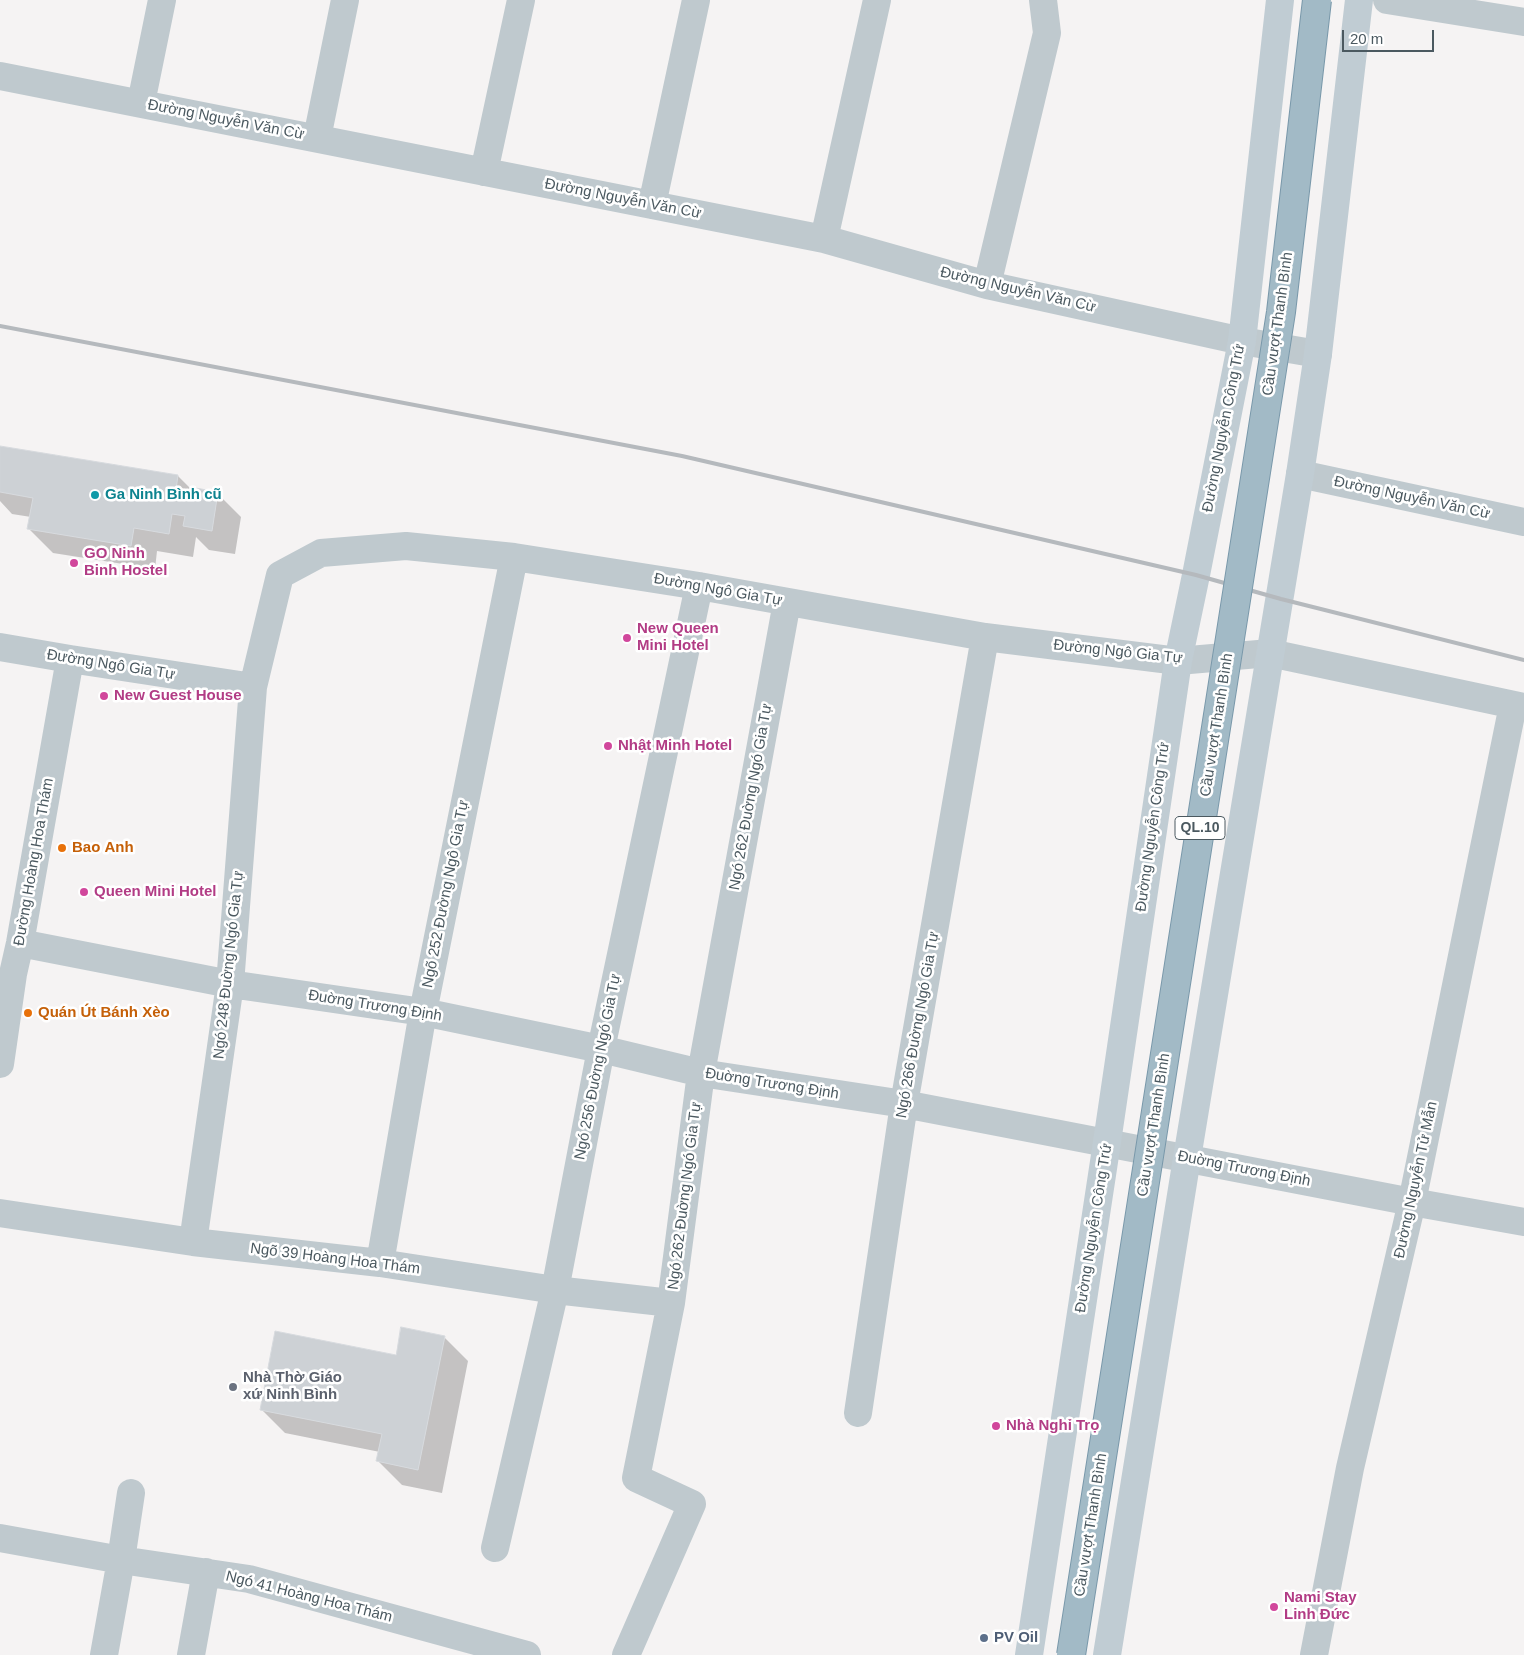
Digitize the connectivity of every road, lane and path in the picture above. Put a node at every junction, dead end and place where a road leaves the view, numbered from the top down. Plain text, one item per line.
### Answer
1 (162, 0) edge
2 (345, 0) edge
3 (521, 0) edge
4 (696, 0) edge
5 (877, 0) edge
6 (1043, 0) edge
7 (1280, 0) edge
8 (1317, 0) edge
9 (1359, 0) edge
10 (1387, 0) edge
11 (1524, 22) edge
12 (0, 76) edge
13 (142, 103) junction
14 (317, 138) junction
15 (484, 172) junction
16 (652, 205) junction
17 (824, 239) junction
18 (987, 285) junction
19 (1242, 341) junction
20 (1318, 354) junction
21 (1300, 474) junction
22 (1524, 522) edge
23 (514, 556) junction
24 (699, 586) junction
25 (787, 602) junction
26 (985, 637) junction
27 (0, 647) edge
28 (1270, 653) junction
29 (70, 659) junction
30 (1178, 661) junction
31 (254, 687) junction
32 (1518, 706) edge
33 (20, 943) junction
34 (7, 973) edge
35 (230, 984) junction
36 (423, 1012) junction
37 (601, 1049) junction
38 (0, 1064) edge
39 (701, 1073) junction
40 (904, 1104) junction
41 (1107, 1142) junction
42 (1187, 1158) junction
43 (1412, 1202) junction
44 (0, 1213) edge
45 (1524, 1222) edge
46 (193, 1242) junction
47 (380, 1263) junction
48 (555, 1290) junction
49 (671, 1303) junction
50 (858, 1413) dead end
51 (131, 1493) dead end
52 (0, 1538) edge
53 (494, 1548) dead end
54 (121, 1560) junction
55 (206, 1572) junction
56 (104, 1655) edge
57 (191, 1655) edge
58 (527, 1655) edge
59 (626, 1655) edge
60 (1028, 1655) edge
61 (1071, 1655) edge
62 (1107, 1655) edge
63 (1314, 1655) edge

1 - 13 street
2 - 14 street
3 - 15 street
4 - 16 street
5 - 17 street
6 - 18 street
7 - 19 main road, Đường Nguyễn Công Trứ
8 - 61 highway, Cầu vượt Thanh Bình / QL.10, bridge
9 - 20 main road
10 - 11 street
12 - 13 street, Đường Nguyễn Văn Cừ
13 - 14 street, Đường Nguyễn Văn Cừ
14 - 15 street, Đường Nguyễn Văn Cừ
15 - 16 street, Đường Nguyễn Văn Cừ
16 - 17 street, Đường Nguyễn Văn Cừ
17 - 18 street, Đường Nguyễn Văn Cừ
18 - 19 street, Đường Nguyễn Văn Cừ
19 - 20 street, Đường Nguyễn Văn Cừ
19 - 30 main road, Đường Nguyễn Công Trứ
20 - 21 main road
21 - 22 street, Đường Nguyễn Văn Cừ
21 - 28 main road
23 - 24 street, Đường Ngô Gia Tự
23 - 31 street, Đường Ngô Gia Tự
23 - 36 street, Ngõ 252 Đường Ngô Gia Tự
24 - 25 street, Đường Ngô Gia Tự
24 - 37 street, Ngó 256 Đuờng Ngó Gia Tự
25 - 26 street, Đường Ngô Gia Tự
25 - 39 street, Ngó 262 Đuờng Ngó Gia Tự
26 - 30 street, Đường Ngô Gia Tự
26 - 40 street, Ngó 266 Đuờng Ngó Gia Tự
27 - 29 street, Đường Ngô Gia Tự
28 - 30 street, Đường Ngô Gia Tự
28 - 32 street, Đường Ngô Gia Tự
28 - 42 main road
29 - 31 street, Đường Ngô Gia Tự
29 - 33 street, Đường Hoàng Hoa Thám
30 - 41 main road, Đường Nguyễn Công Trứ
31 - 35 street, Ngó 248 Đuờng Ngó Gia Tự
32 - 43 street, Đường Nguyễn Tử Mẫn
33 - 34 street, Đường Hoàng Hoa Thám
33 - 35 street, Đuờng Trương Định
34 - 38 street, Đường Hoàng Hoa Thám
35 - 36 street, Đuờng Trương Định
35 - 46 street, Ngó 248 Đuờng Ngó Gia Tự
36 - 37 street, Đuờng Trương Định
36 - 47 street, Ngõ 252 Đường Ngô Gia Tự
37 - 39 street, Đuờng Trương Định
37 - 48 street, Ngó 256 Đuờng Ngó Gia Tự
39 - 40 street, Đuờng Trương Định
39 - 49 street, Ngó 262 Đuờng Ngó Gia Tự
40 - 41 street, Đuờng Trương Định
40 - 50 street, Ngó 266 Đuờng Ngó Gia Tự
41 - 42 street, Đuờng Trương Định
41 - 60 main road, Đường Nguyễn Công Trứ
42 - 43 street, Đuờng Trương Định
42 - 62 main road
43 - 45 street, Đuờng Trương Định
43 - 63 street, Đường Nguyễn Tử Mẫn
44 - 46 street, Ngõ 39 Hoàng Hoa Thám
46 - 47 street, Ngõ 39 Hoàng Hoa Thám
47 - 48 street, Ngõ 39 Hoàng Hoa Thám
48 - 49 street, Ngõ 39 Hoàng Hoa Thám
48 - 53 street, Ngó 256 Đuờng Ngó Gia Tự
49 - 59 street, Ngó 262 Đuờng Ngó Gia Tự
51 - 54 street
52 - 54 street, Ngó 41 Hoàng Hoa Thám
54 - 55 street, Ngó 41 Hoàng Hoa Thám
54 - 56 street
55 - 57 street
55 - 58 street, Ngó 41 Hoàng Hoa Thám

